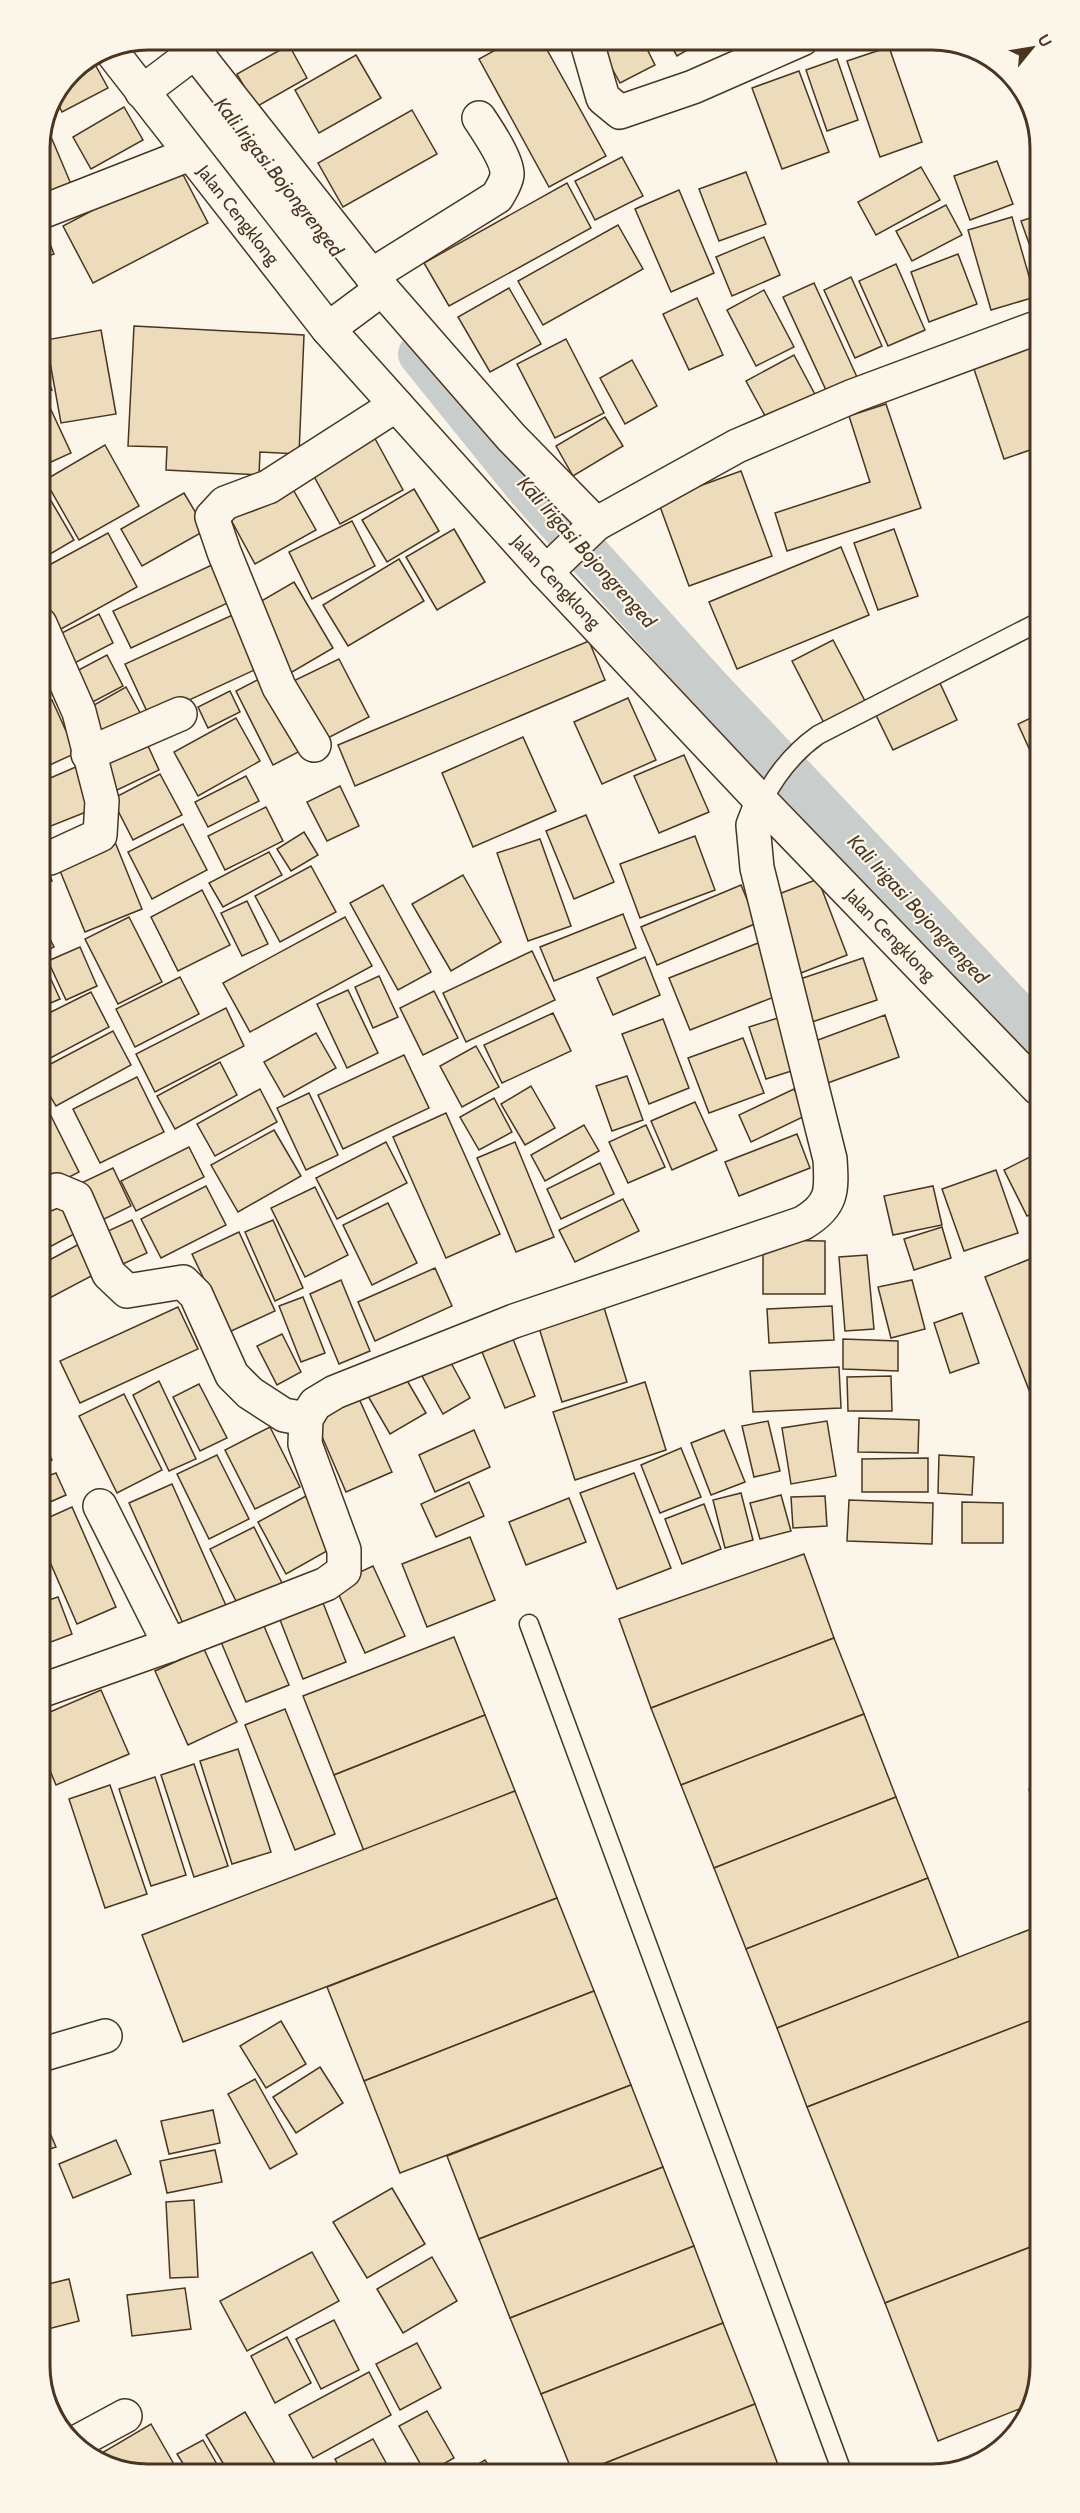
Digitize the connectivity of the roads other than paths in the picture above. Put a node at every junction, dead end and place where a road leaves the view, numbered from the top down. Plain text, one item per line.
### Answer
1 (189, 50) edge
2 (191, 50) edge
3 (589, 50) edge
4 (777, 50) edge
5 (116, 55) edge
6 (148, 87) junction
7 (479, 118) dead end
8 (190, 154) junction
9 (50, 209) edge
10 (377, 285) junction
11 (331, 327) junction
12 (1030, 330) edge
13 (396, 405) junction
14 (571, 548) junction
15 (1030, 628) edge
16 (50, 647) edge
17 (180, 714) dead end
18 (314, 745) dead end
19 (88, 754) junction
20 (767, 792) junction
21 (50, 858) dead end
22 (1030, 1079) edge
23 (50, 1193) edge
24 (306, 1419) junction
25 (100, 1506) dead end
26 (529, 1624) dead end
27 (170, 1645) junction
28 (50, 1688) edge
29 (105, 2036) dead end
30 (50, 2052) edge
31 (125, 2416) dead end
32 (83, 2439) edge
33 (839, 2464) edge

1 - 6 street
2 - 10 street
3 - 4 street
5 - 6 street, Jalan Cengklong
6 - 8 street, Jalan Cengklong
7 - 10 street
8 - 9 street
8 - 11 street, Jalan Cengklong
10 - 11 street
10 - 14 street
11 - 13 street, Jalan Cengklong
12 - 14 street
13 - 14 street, Jalan Cengklong
13 - 18 street
14 - 20 street, Jalan Cengklong
15 - 20 lane
16 - 19 street
17 - 19 street
19 - 21 street
20 - 22 street, Jalan Cengklong
20 - 24 street
23 - 24 street
24 - 27 street
25 - 27 street
26 - 33 lane
27 - 28 street
29 - 30 street
31 - 32 street

